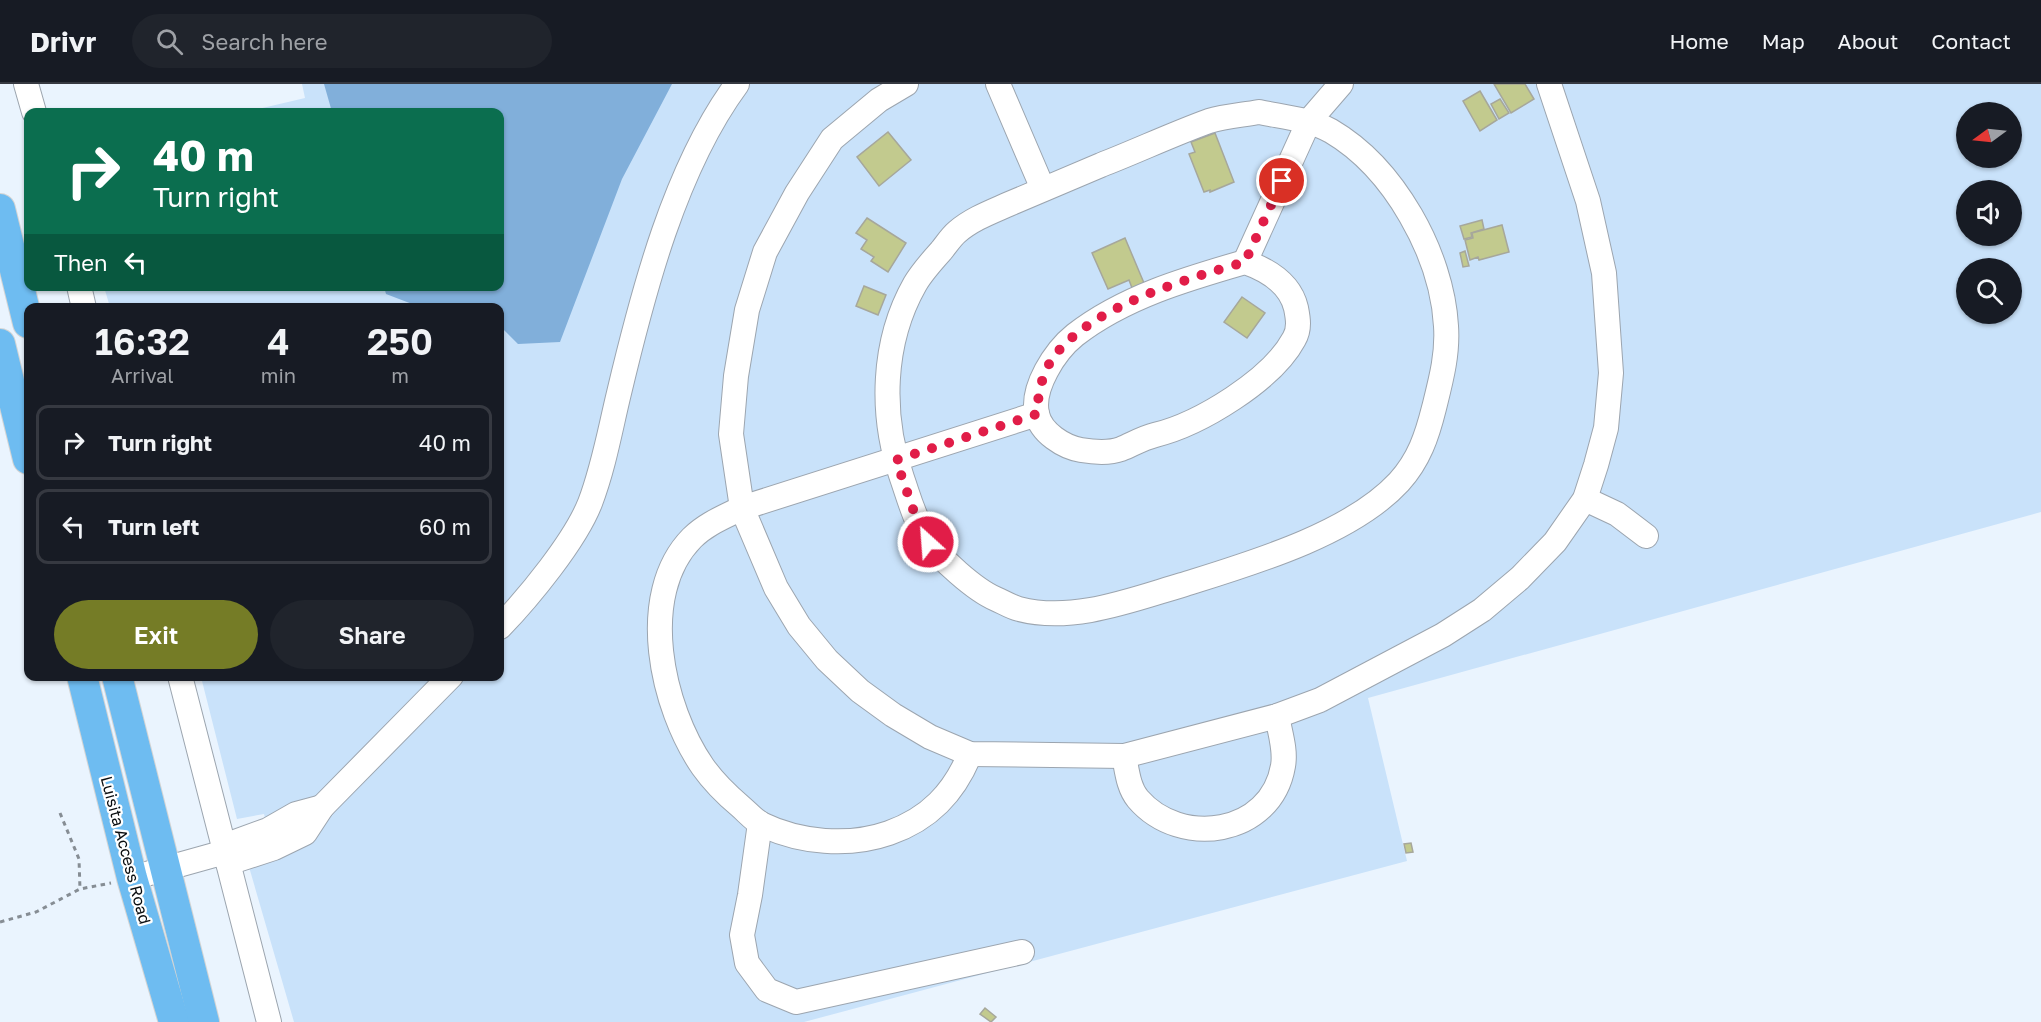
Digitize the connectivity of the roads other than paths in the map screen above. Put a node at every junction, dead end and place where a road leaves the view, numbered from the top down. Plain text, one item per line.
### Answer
1 (26, 84) edge
2 (737, 84) edge
3 (906, 84) edge
4 (998, 84) edge
5 (1341, 84) edge
6 (1549, 84) edge
7 (33, 108) edge
8 (1309, 121) junction
9 (1043, 189) junction
10 (0, 209) edge
11 (1245, 262) junction
12 (24, 307) edge
13 (0, 344) edge
14 (1037, 414) junction
15 (24, 443) edge
16 (896, 460) junction
17 (1585, 499) junction
18 (742, 508) junction
19 (1646, 536) dead end
20 (504, 623) edge
21 (83, 681) edge
22 (118, 681) edge
23 (181, 681) edge
24 (445, 681) edge
25 (1277, 716) junction
26 (970, 754) junction
27 (1124, 756) junction
28 (760, 823) junction
29 (226, 854) junction
30 (165, 868) junction
31 (132, 878) junction
32 (1022, 952) dead end
33 (174, 1022) edge
34 (204, 1022) edge
35 (269, 1022) edge

1 - 7 street
2 - 20 street
3 - 18 street
4 - 9 street
5 - 8 street
6 - 17 street
8 - 9 street
8 - 11 street
8 - 16 street
9 - 16 street
10 - 12 main road
11 - 14 street
11 - 14 street
13 - 15 main road
14 - 16 street
16 - 18 street
17 - 19 street
17 - 25 street
18 - 26 street
18 - 28 street
21 - 31 main road, Luisita Access Road
22 - 30 main road, Luisita Access Road
23 - 29 street
24 - 29 street
25 - 27 street
25 - 27 street
26 - 27 street
26 - 28 street
28 - 32 street
29 - 30 street
29 - 35 street
30 - 31 street
30 - 34 main road, Luisita Access Road
31 - 33 main road, Luisita Access Road

